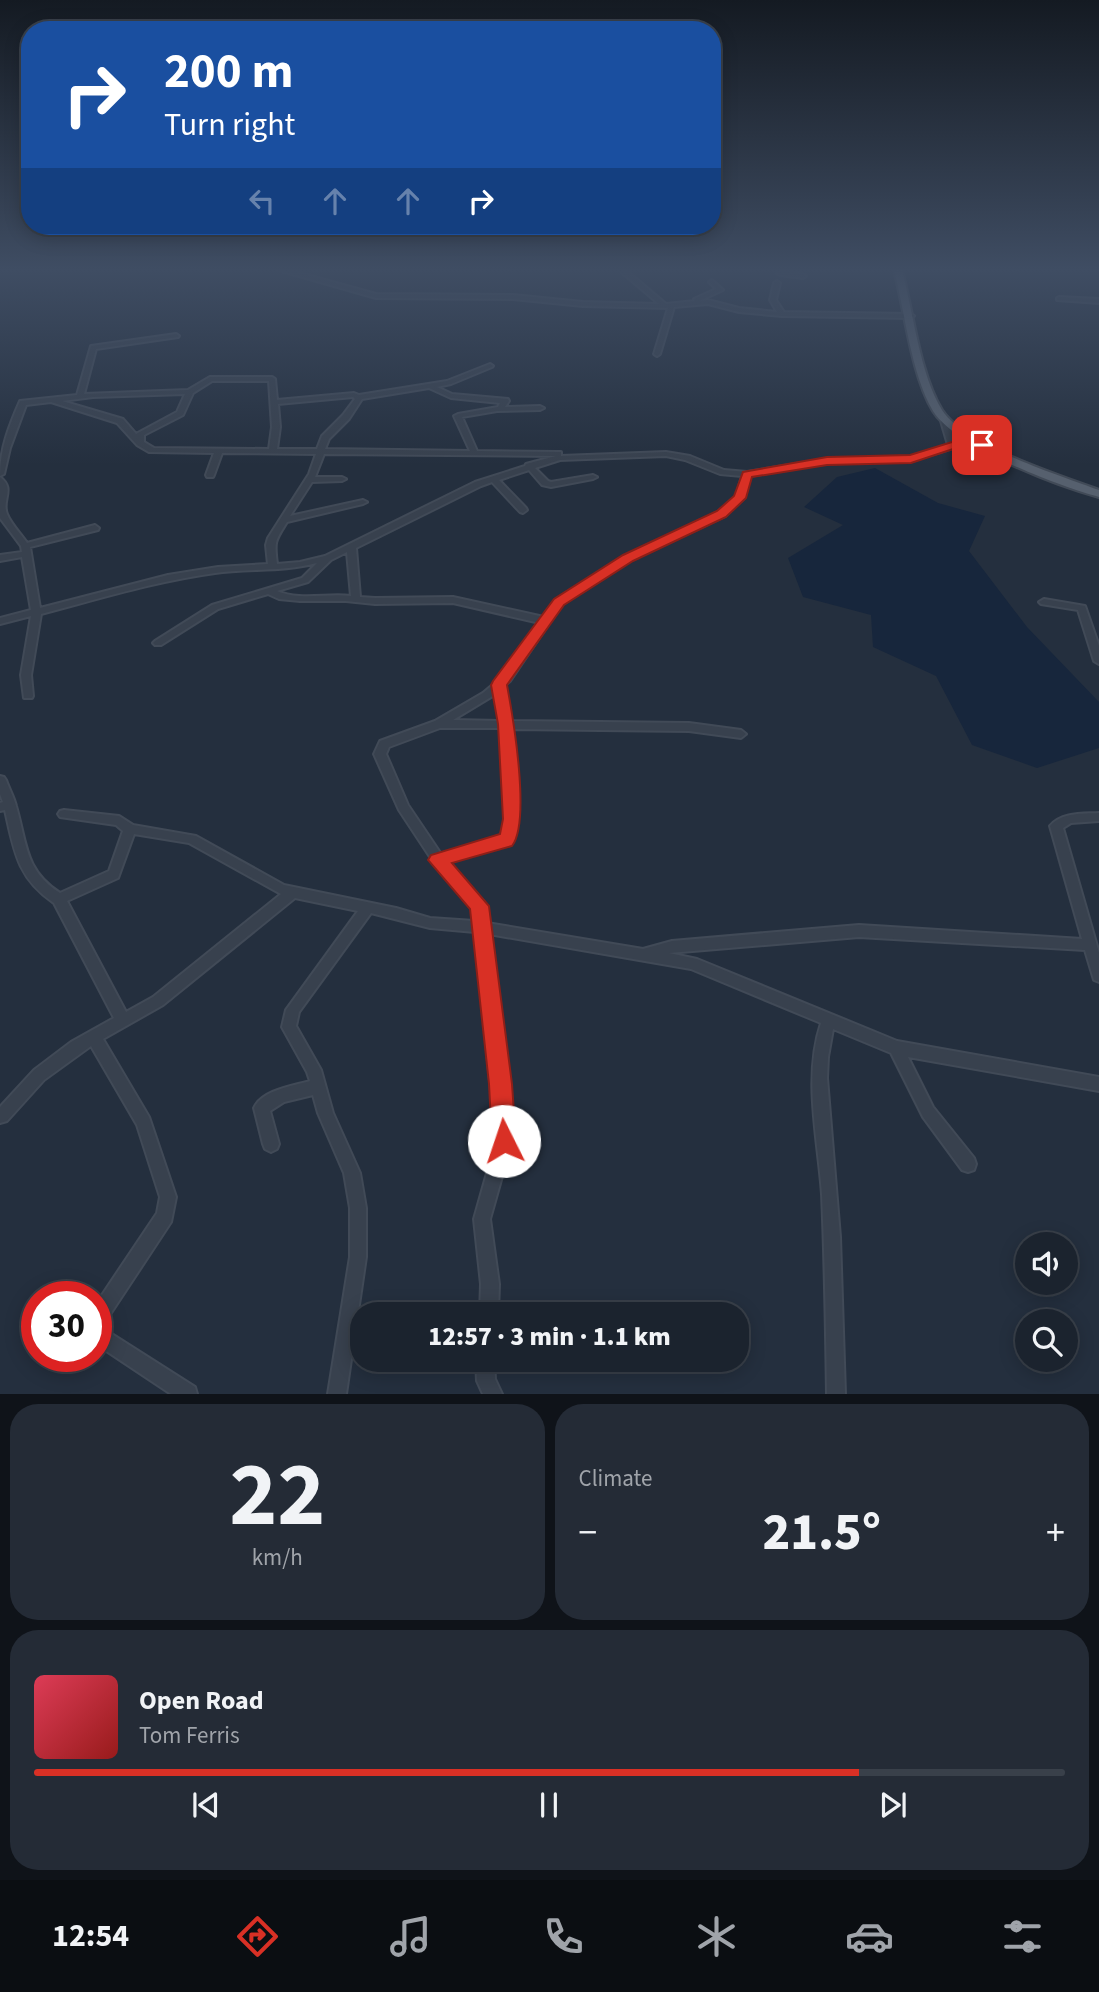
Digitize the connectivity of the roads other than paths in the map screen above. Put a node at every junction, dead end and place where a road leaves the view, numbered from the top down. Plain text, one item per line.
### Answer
1 (662, 335) edge
2 (917, 335) edge
3 (919, 335) edge
4 (176, 336) dead end
5 (657, 354) dead end
6 (490, 366) dead end
7 (432, 387) junction
8 (935, 390) junction
9 (190, 392) junction
10 (80, 396) junction
11 (359, 397) junction
12 (52, 400) junction
13 (274, 402) junction
14 (540, 408) dead end
15 (500, 409) junction
16 (945, 421) junction
17 (140, 443) junction
18 (982, 445) junction
19 (952, 446) junction
20 (323, 450) junction
21 (219, 451) junction
22 (273, 451) junction
23 (474, 452) junction
24 (579, 455) junction
25 (529, 467) junction
26 (747, 474) junction
27 (210, 475) dead end
28 (0, 477) edge
29 (593, 477) dead end
30 (494, 479) junction
31 (309, 480) junction
32 (342, 480) dead end
33 (1099, 489) edge
34 (1099, 495) edge
35 (363, 502) dead end
36 (523, 510) dead end
37 (284, 520) junction
38 (95, 528) dead end
39 (351, 546) junction
40 (26, 550) junction
41 (0, 558) edge
42 (328, 558) junction
43 (273, 568) junction
44 (271, 593) junction
45 (356, 599) junction
46 (1044, 603) dead end
47 (36, 612) junction
48 (0, 621) edge
49 (546, 621) junction
50 (158, 643) dead end
51 (1096, 647) edge
52 (1099, 661) edge
53 (499, 685) junction
54 (28, 696) dead end
55 (439, 724) junction
56 (506, 724) junction
57 (741, 734) dead end
58 (0, 780) edge
59 (5, 805) edge
60 (64, 814) dead end
61 (1099, 817) edge
62 (130, 829) junction
63 (438, 860) junction
64 (293, 892) junction
65 (58, 899) junction
66 (368, 907) junction
67 (480, 928) junction
68 (1089, 945) junction
69 (639, 955) junction
70 (1099, 976) edge
71 (122, 1019) junction
72 (829, 1020) junction
73 (93, 1036) junction
74 (896, 1048) junction
75 (1099, 1084) edge
76 (318, 1086) junction
77 (2, 1116) edge
78 (271, 1144) dead end
79 (968, 1164) dead end
80 (112, 1296) edge
81 (489, 1302) edge
82 (112, 1344) edge
83 (486, 1372) edge
84 (188, 1394) edge
85 (338, 1394) edge
86 (493, 1394) edge
87 (836, 1394) edge

1 - 5 street
2 - 8 main road
3 - 8 main road
4 - 10 street
6 - 7 street
7 - 11 street
7 - 15 street
8 - 16 main road
8 - 33 main road
9 - 10 street
9 - 13 street
9 - 17 street
10 - 12 street
11 - 13 street
11 - 20 street
12 - 17 street
12 - 28 street
13 - 22 street
14 - 15 street
15 - 23 street
16 - 18 main road
16 - 19 street
17 - 21 street
18 - 19 street
18 - 34 main road
19 - 26 street
20 - 22 street
20 - 23 street
20 - 31 street
21 - 22 street
21 - 27 street
23 - 24 street
24 - 25 street
24 - 26 street
25 - 29 street
25 - 30 street
26 - 49 street
28 - 40 street
30 - 36 street
30 - 39 street
31 - 32 street
31 - 37 street
35 - 37 street
37 - 43 street
38 - 40 street
39 - 42 street
39 - 45 street
40 - 41 street
40 - 47 street
42 - 43 street
42 - 44 street
43 - 47 street
44 - 45 street
44 - 50 street
45 - 49 street
46 - 51 street
47 - 48 street
47 - 54 street
49 - 53 street
51 - 52 street
53 - 55 street
53 - 56 street
55 - 56 street
55 - 63 street
56 - 57 street
56 - 63 street
58 - 59 street
59 - 65 street
60 - 62 street
61 - 68 street
62 - 64 street
62 - 65 street
63 - 67 street
64 - 66 street
64 - 71 street
65 - 71 street
66 - 67 street
66 - 76 street
67 - 69 street
67 - 81 street
68 - 69 street
68 - 70 street
69 - 72 street
71 - 73 street
72 - 74 street
72 - 87 street
73 - 77 street
73 - 80 street
74 - 75 street
74 - 79 street
76 - 78 street
76 - 85 street
82 - 84 street
83 - 86 street

